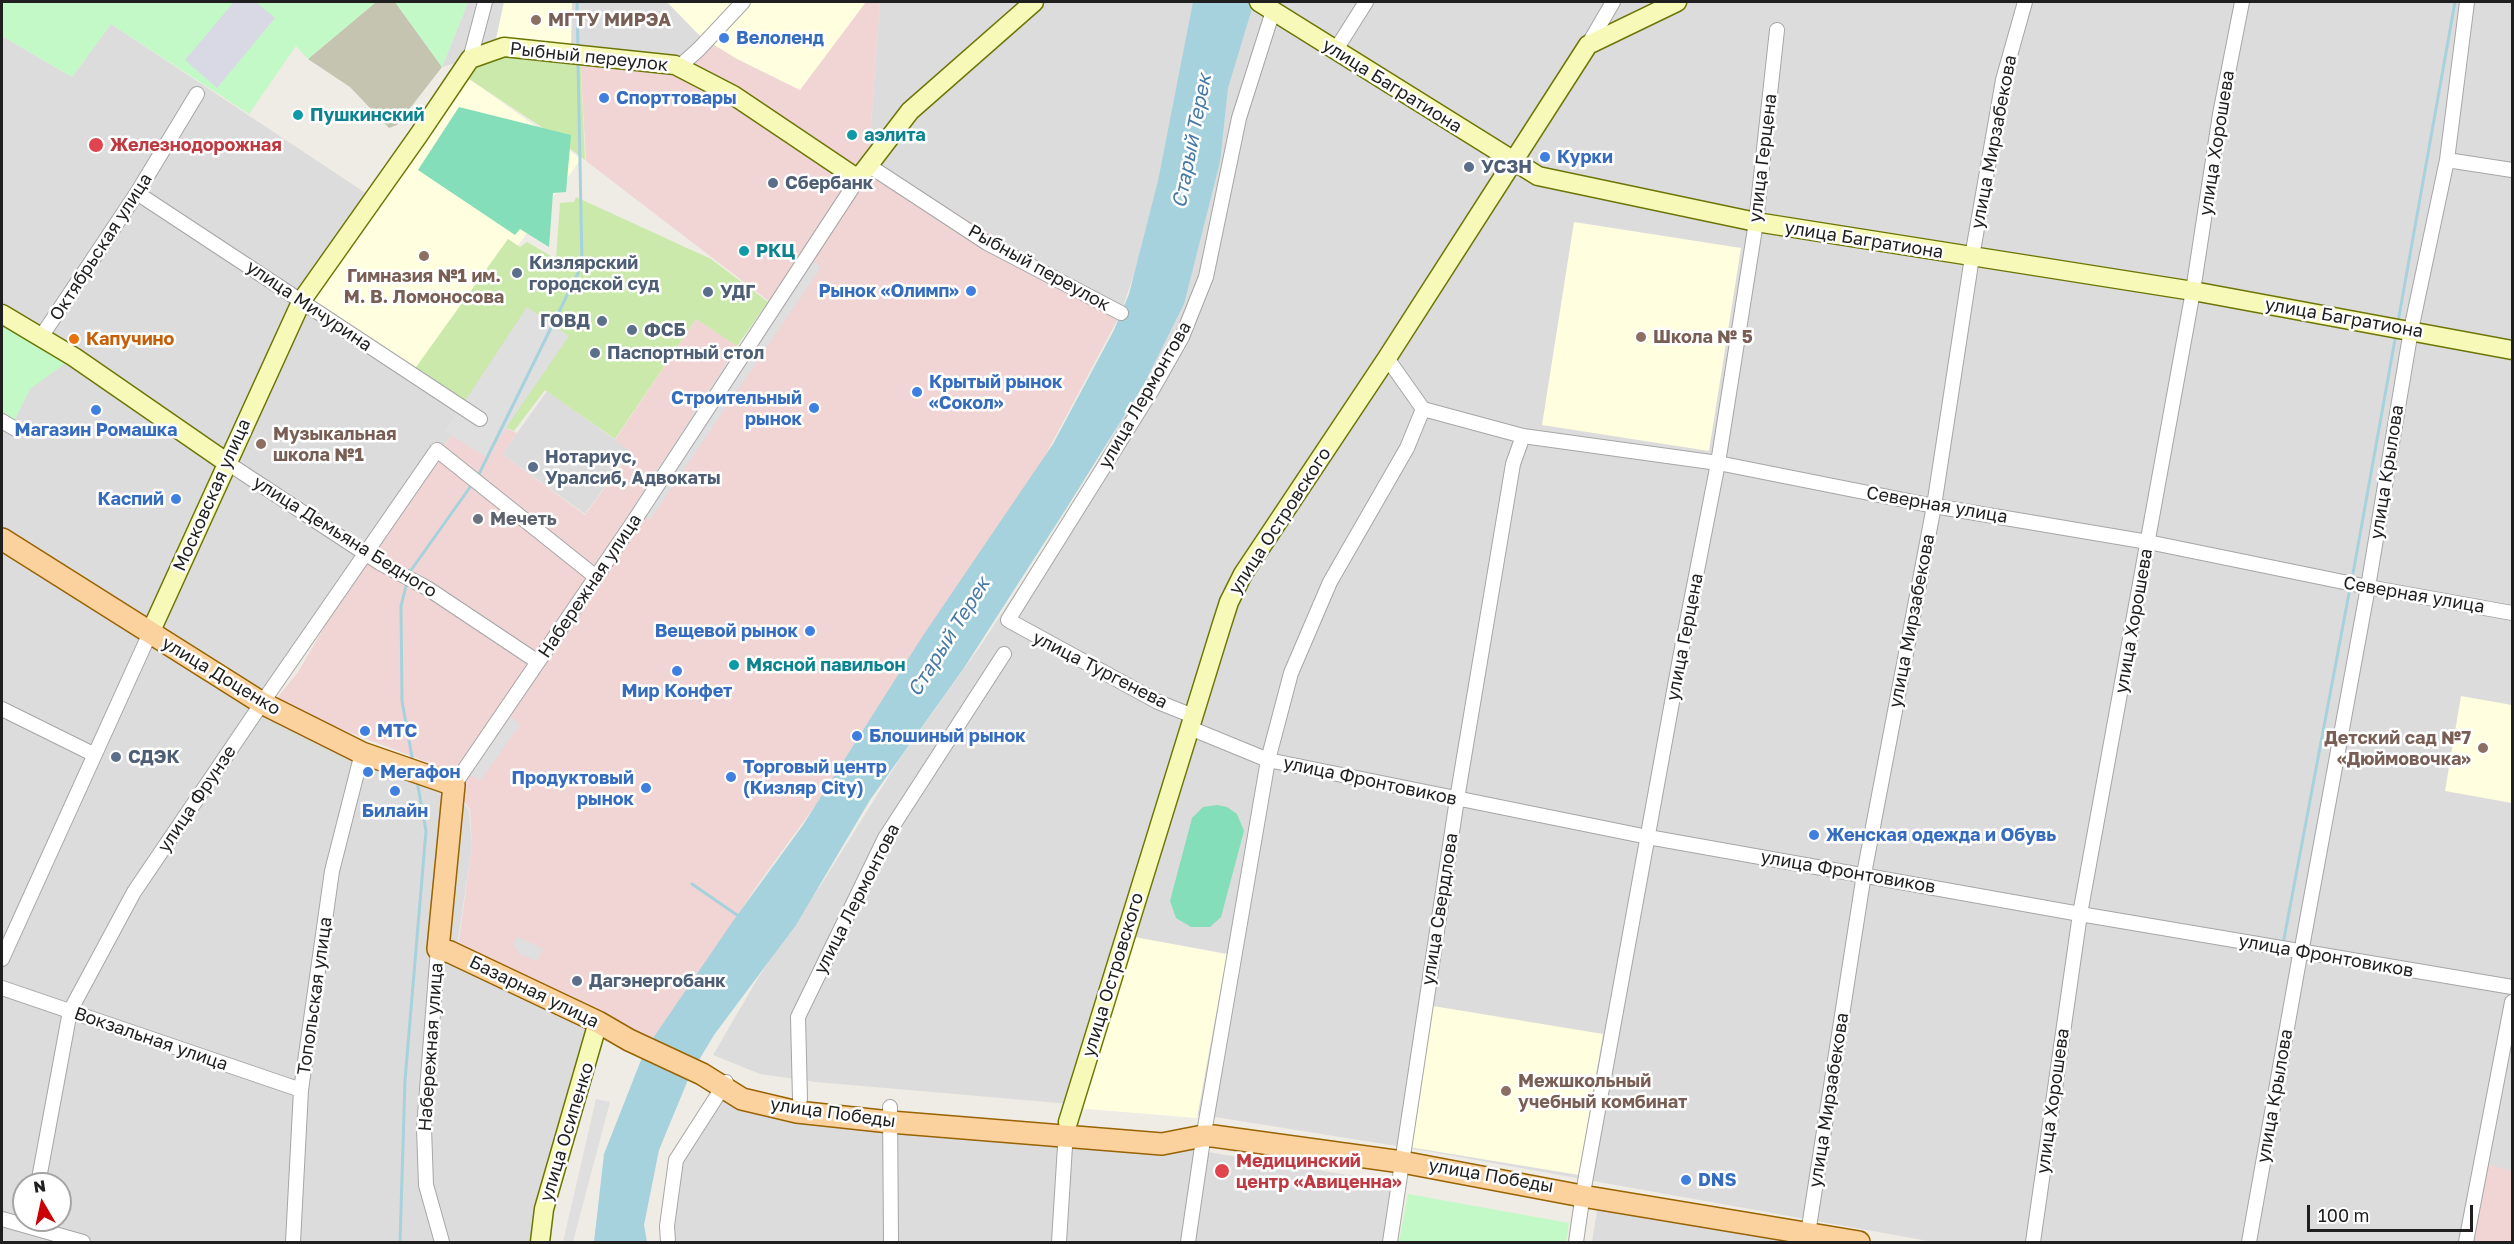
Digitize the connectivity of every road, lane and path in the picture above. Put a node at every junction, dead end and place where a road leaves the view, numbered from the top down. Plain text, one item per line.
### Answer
1 (485, 2) edge
2 (743, 2) edge
3 (1035, 2) edge
4 (1366, 2) edge
5 (1613, 2) edge
6 (1677, 2) edge
7 (2025, 2) edge
8 (2242, 2) edge
9 (2467, 2) edge
10 (1265, 6) edge
11 (1777, 30) dead end
12 (1588, 45) junction
13 (1335, 51) junction
14 (470, 58) junction
15 (679, 67) junction
16 (197, 94) dead end
17 (2447, 160) junction
18 (1514, 161) junction
19 (2512, 170) edge
20 (863, 172) junction
21 (137, 193) junction
22 (1756, 222) junction
23 (1972, 257) junction
24 (2193, 291) junction
25 (302, 300) junction
26 (1121, 313) dead end
27 (2, 314) edge
28 (2411, 330) junction
29 (41, 337) junction
30 (2512, 350) edge
31 (1387, 358) junction
32 (1423, 409) junction
33 (480, 418) dead end
34 (2, 421) edge
35 (17, 430) dead end
36 (1523, 436) junction
37 (226, 462) junction
38 (1718, 464) junction
39 (1934, 506) junction
40 (2, 539) edge
41 (2148, 542) junction
42 (367, 554) junction
43 (596, 577) junction
44 (2368, 587) junction
45 (2512, 613) edge
46 (1008, 620) joint
47 (150, 633) junction
48 (1004, 654) dead end
49 (538, 662) junction
50 (262, 703) junction
51 (2, 709) edge
52 (1192, 722) junction
53 (362, 753) junction
54 (93, 754) junction
55 (1268, 760) junction
56 (454, 785) junction
57 (1457, 799) junction
58 (1648, 837) junction
59 (1864, 874) junction
60 (2080, 914) junction
61 (2301, 948) junction
62 (438, 949) junction
63 (2, 959) edge
64 (2512, 987) edge
65 (2, 988) edge
66 (2512, 1002) edge
67 (70, 1011) junction
68 (598, 1022) junction
69 (702, 1074) joint
70 (724, 1085) junction
71 (301, 1090) junction
72 (800, 1099) junction
73 (890, 1115) junction
74 (1066, 1129) junction
75 (1203, 1134) junction
76 (1402, 1161) junction
77 (40, 1172) edge
78 (1583, 1195) junction
79 (54, 1232) edge
80 (1807, 1236) edge
81 (83, 1242) edge
82 (293, 1242) edge
83 (442, 1242) edge
84 (540, 1242) edge
85 (668, 1242) edge
86 (891, 1242) edge
87 (1059, 1242) edge
88 (1188, 1242) edge
89 (1390, 1242) edge
90 (1576, 1242) edge
91 (1859, 1242) edge
92 (1875, 1242) edge
93 (2033, 1242) edge
94 (2249, 1242) edge
95 (2466, 1242) edge

1 - 14 street
2 - 15 street
3 - 20 street, Набережная улица
4 - 13 street
5 - 12 street, улица Островского
6 - 12 street
7 - 23 street, улица Мирзабекова
8 - 24 street, улица Хорошева
9 - 17 street, улица Крылова
10 - 13 street, улица Багратиона
10 - 46 street, улица Лермонтова
11 - 22 street, улица Герцена
12 - 18 street, улица Островского
13 - 18 street, улица Багратиона
14 - 15 street, Рыбный переулок
14 - 25 street, Московская улица
15 - 20 street, Рыбный переулок
16 - 21 street, Октябрьская улица
17 - 19 street
17 - 28 street, улица Крылова
18 - 22 street, улица Багратиона
18 - 31 street, улица Островского
20 - 26 street, Рыбный переулок
20 - 43 street, Набережная улица
21 - 25 street, улица Мичурина
21 - 29 street, Октябрьская улица
22 - 23 street, улица Багратиона
22 - 38 street, улица Герцена
23 - 24 street, улица Багратиона
23 - 39 street, улица Мирзабекова
24 - 28 street, улица Багратиона
24 - 41 street, улица Хорошева
25 - 33 street, улица Мичурина
25 - 37 street, Московская улица
27 - 29 street, улица Демьяна Бедного
28 - 30 street, улица Багратиона
28 - 44 street, улица Крылова
29 - 37 street, улица Демьяна Бедного
31 - 32 street
31 - 52 street, улица Островского
32 - 36 street, Северная улица
32 - 55 street
34 - 35 street
36 - 38 street, Северная улица
36 - 57 street, улица Свердлова
37 - 42 street, улица Демьяна Бедного
37 - 47 street, Московская улица
38 - 39 street, Северная улица
38 - 58 street, улица Герцена
39 - 41 street, Северная улица
39 - 59 street, улица Мирзабекова
40 - 47 main road, улица Доценко
41 - 44 street, Северная улица
41 - 60 street, улица Хорошева
42 - 43 street, улица Фрунзе
42 - 49 street, улица Демьяна Бедного
42 - 50 street, улица Фрунзе
43 - 49 street, Набережная улица
44 - 45 street, Северная улица
44 - 61 street, улица Крылова
46 - 52 street, улица Тургенева
47 - 50 main road, улица Доценко
47 - 54 street, Московская улица
48 - 72 street, улица Лермонтова
49 - 56 street, Набережная улица
50 - 53 main road, улица Доценко
50 - 67 street, улица Фрунзе
51 - 54 street
52 - 55 street, улица Фронтовиков
52 - 74 street, улица Островского
53 - 56 main road, улица Доценко
53 - 71 street, Топольская улица
54 - 63 street, Московская улица
55 - 57 street, улица Фронтовиков
55 - 75 street
56 - 62 main road, Набережная улица
57 - 58 street, улица Фронтовиков
57 - 76 street, улица Свердлова
58 - 59 street, улица Фронтовиков
58 - 78 street, улица Герцена
59 - 60 street, улица Фронтовиков
59 - 80 street, улица Мирзабекова
60 - 61 street, улица Фронтовиков
60 - 93 street, улица Хорошева
61 - 64 street, улица Фронтовиков
61 - 94 street, улица Крылова
62 - 68 main road, Базарная улица
62 - 83 street, Набережная улица
65 - 67 street, Вокзальная улица
66 - 95 street
67 - 71 street, Вокзальная улица
67 - 77 street, улица Фрунзе
68 - 69 main road, Базарная улица
68 - 84 street, улица Осипенко
69 - 70 main road, улица Победы
70 - 72 main road, улица Победы
70 - 73 main road, улица Победы
70 - 85 street
71 - 82 street, Топольская улица
72 - 73 main road, улица Победы
73 - 74 main road, улица Победы
73 - 86 street
74 - 75 main road, улица Победы
74 - 87 street, улица Островского
75 - 76 main road, улица Победы
75 - 88 street
76 - 78 main road, улица Победы
76 - 89 street, улица Свердлова
78 - 80 main road, улица Победы
78 - 90 street, улица Герцена
79 - 81 street
80 - 91 main road, улица Победы
80 - 92 main road, улица Победы

